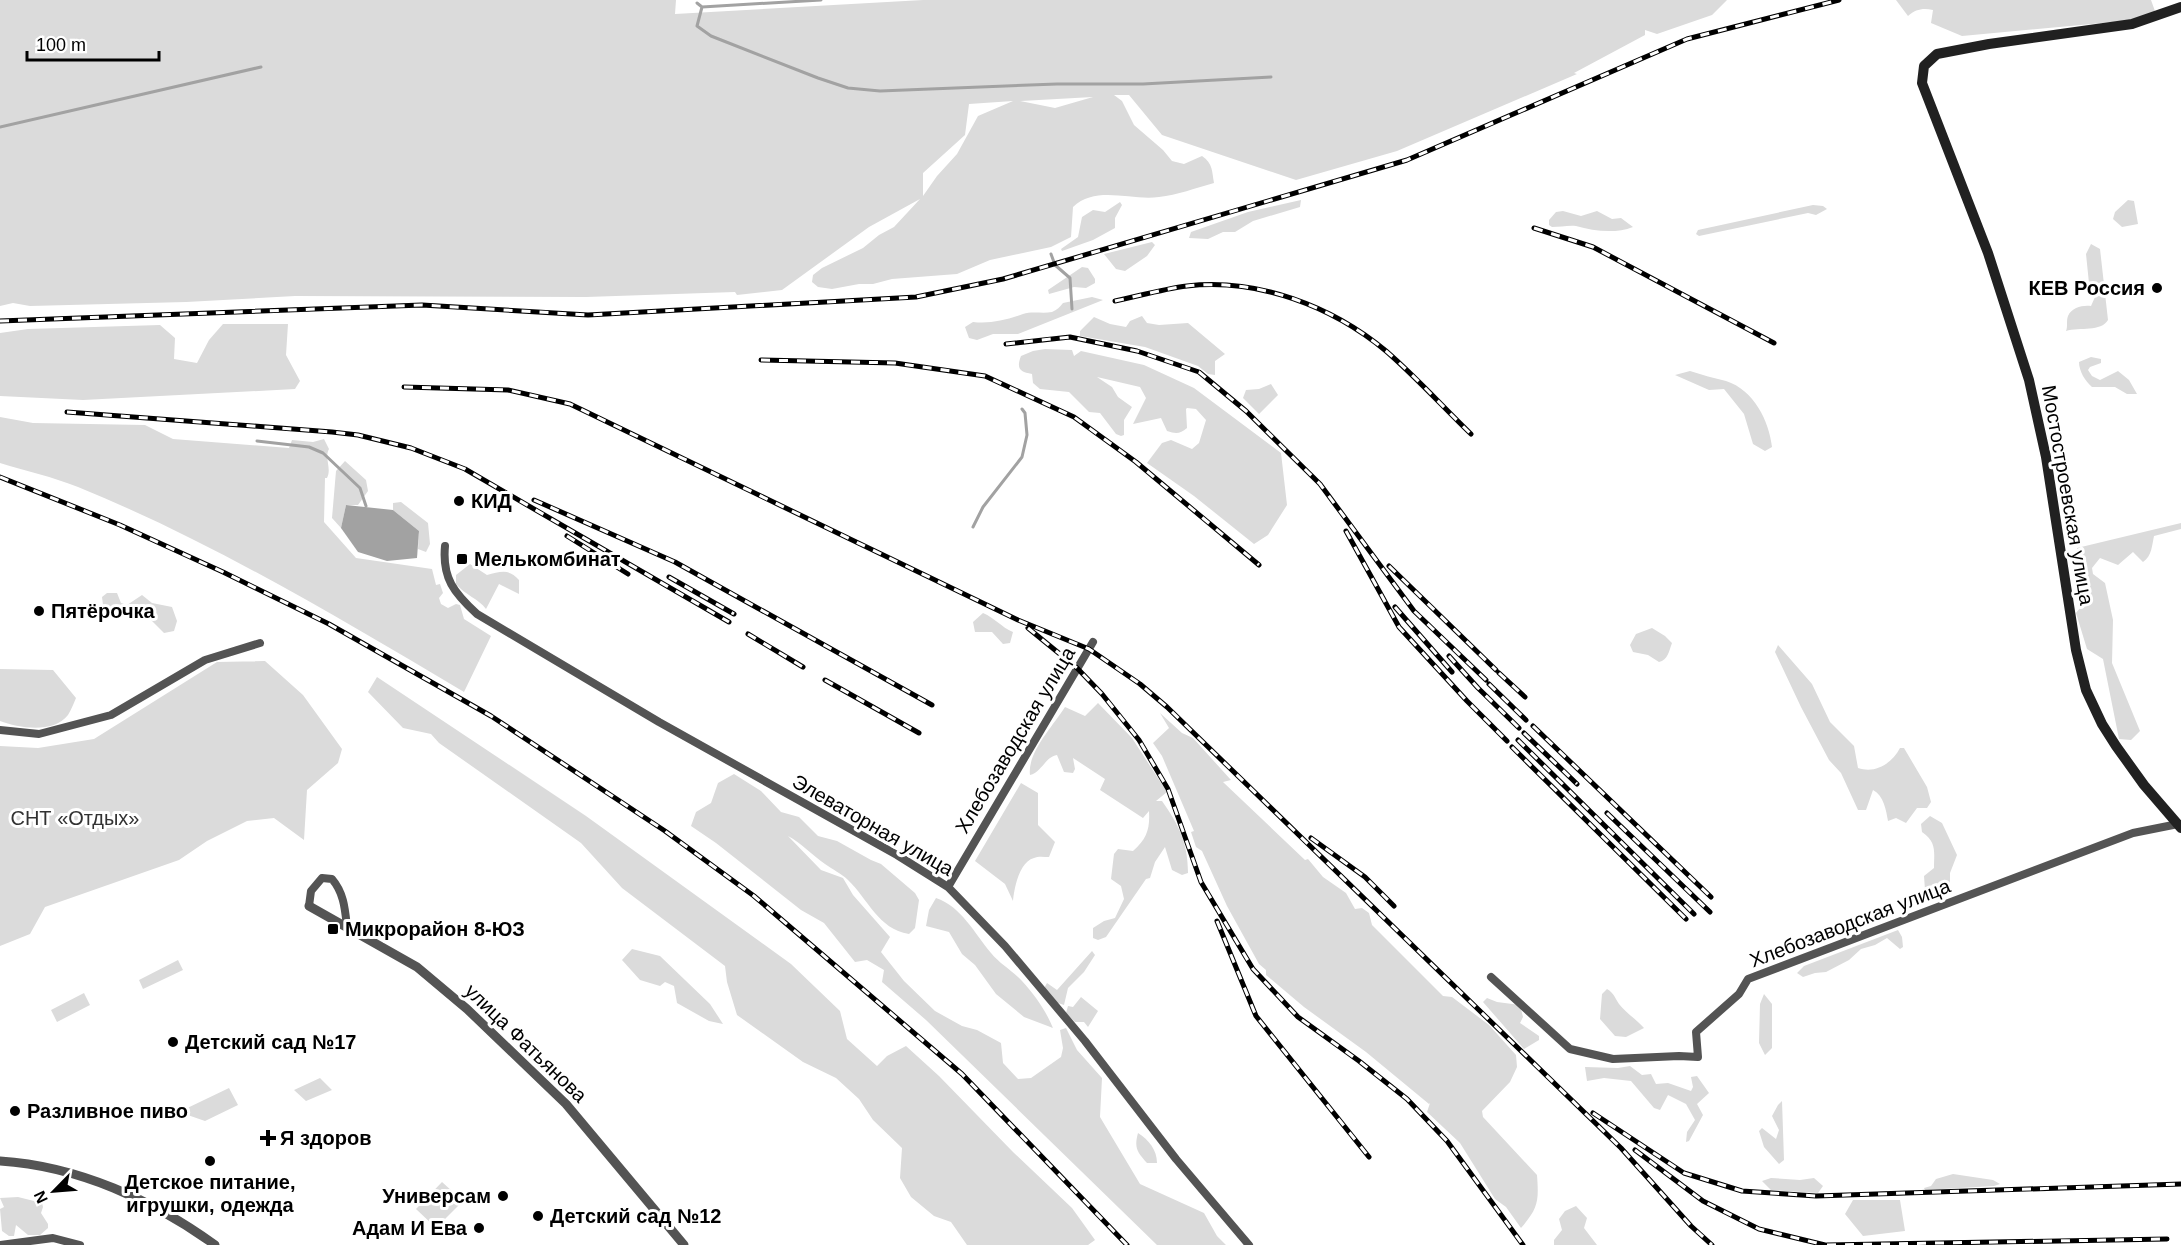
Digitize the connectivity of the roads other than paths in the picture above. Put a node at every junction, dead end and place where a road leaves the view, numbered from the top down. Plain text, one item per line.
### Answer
1 (2181, 7) edge
2 (446, 546) dead end
3 (260, 642) dead end
4 (1093, 642) dead end
5 (0, 730) edge
6 (2180, 826) edge
7 (948, 887) junction
8 (309, 906) joint
9 (347, 927) junction
10 (1491, 977) dead end
11 (0, 1161) edge
12 (0, 1245) edge
13 (80, 1245) edge
14 (215, 1245) edge
15 (684, 1245) edge
16 (1249, 1245) edge

1 - 6 main road, Мостостроевская улица
2 - 7 street, Элеваторная улица
3 - 5 street
4 - 7 street, Хлебозаводская улица
6 - 10 street, Хлебозаводская улица
7 - 16 street, Элеваторная улица
8 - 9 street, улица Фатьянова
8 - 9 street
9 - 15 street, улица Фатьянова
11 - 14 street
12 - 13 street

